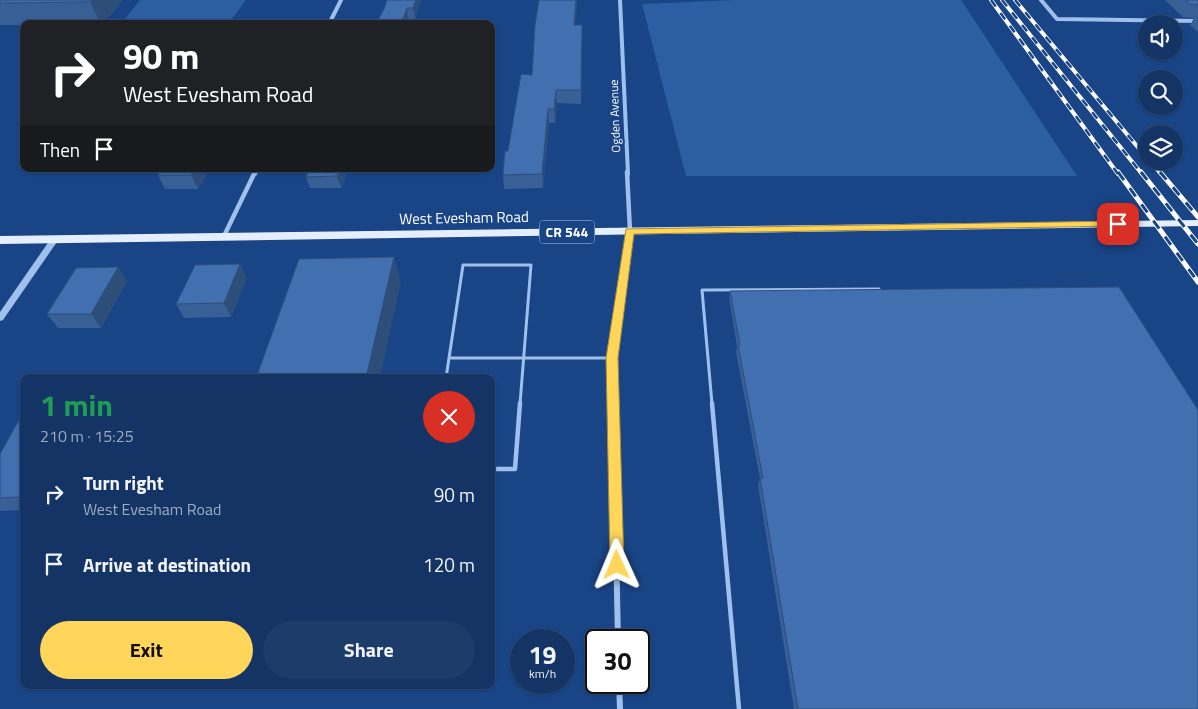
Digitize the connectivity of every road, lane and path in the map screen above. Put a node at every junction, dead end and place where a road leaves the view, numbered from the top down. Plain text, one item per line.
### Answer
1 (341, 0) edge
2 (620, 0) edge
3 (1041, 0) edge
4 (331, 20) edge
5 (1198, 21) edge
6 (256, 172) edge
7 (1198, 223) edge
8 (630, 231) junction
9 (224, 236) junction
10 (55, 239) junction
11 (0, 240) edge
12 (880, 290) edge
13 (0, 318) edge
14 (450, 358) junction
15 (522, 358) junction
16 (612, 358) junction
17 (447, 374) edge
18 (495, 469) edge
19 (618, 629) edge
20 (619, 694) edge
21 (620, 709) edge
22 (739, 709) edge

1 - 4 street
2 - 8 street, Ogden Avenue
3 - 5 street
6 - 9 street
7 - 8 main road, West Evesham Road / CR 544
8 - 9 main road, West Evesham Road / CR 544
8 - 16 street, Ogden Avenue
9 - 10 main road, West Evesham Road / CR 544
10 - 11 main road, West Evesham Road / CR 544
10 - 13 street
12 - 22 lane
14 - 15 lane
14 - 15 lane
14 - 17 lane
15 - 16 lane
15 - 18 lane
16 - 19 street, Ogden Avenue
20 - 21 street

